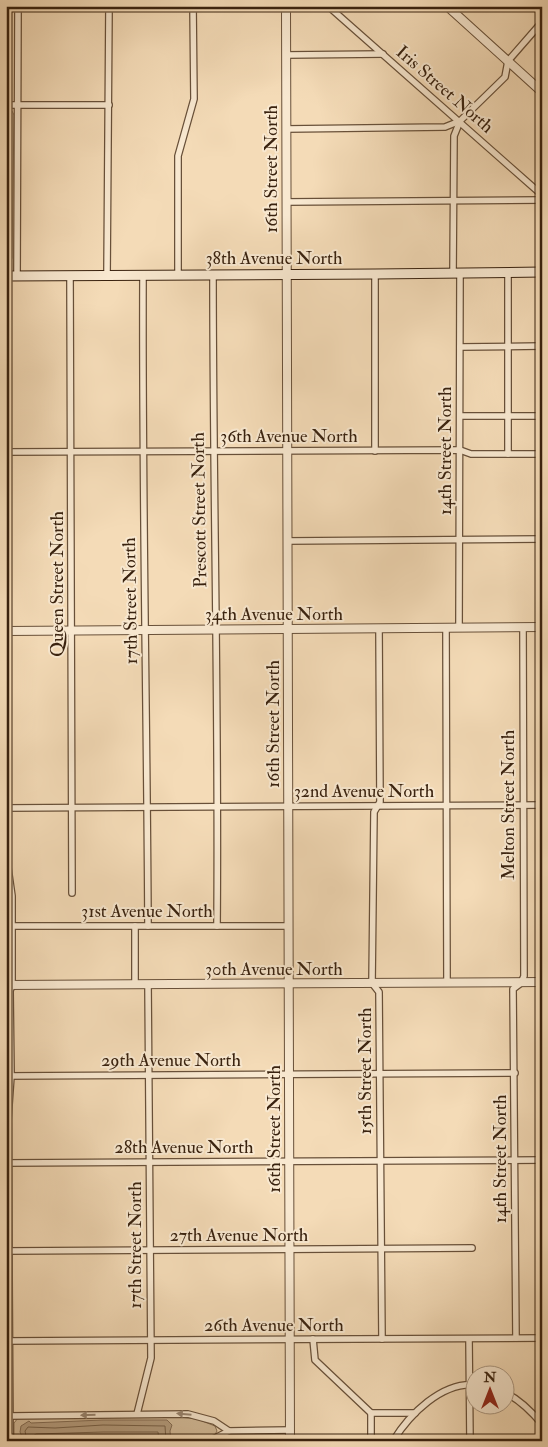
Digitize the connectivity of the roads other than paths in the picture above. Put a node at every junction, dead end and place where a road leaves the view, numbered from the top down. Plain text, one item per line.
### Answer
1 (18, 6) edge
2 (109, 6) edge
3 (193, 6) edge
4 (286, 6) edge
5 (328, 6) edge
6 (447, 6) edge
7 (542, 22) edge
8 (383, 54) junction
9 (286, 55) junction
10 (508, 61) junction
11 (542, 92) edge
12 (6, 105) edge
13 (109, 105) junction
14 (18, 106) junction
15 (460, 121) junction
16 (286, 129) junction
17 (542, 195) edge
18 (454, 199) junction
19 (542, 200) edge
20 (286, 202) junction
21 (542, 272) edge
22 (457, 273) junction
23 (508, 273) junction
24 (286, 274) junction
25 (375, 274) junction
26 (108, 275) junction
27 (143, 275) junction
28 (178, 275) junction
29 (213, 275) junction
30 (6, 276) edge
31 (17, 276) junction
32 (70, 276) junction
33 (508, 346) junction
34 (542, 346) edge
35 (460, 347) junction
36 (460, 416) junction
37 (542, 416) edge
38 (508, 417) junction
39 (287, 450) junction
40 (375, 450) junction
41 (460, 450) junction
42 (143, 451) junction
43 (213, 451) junction
44 (6, 452) edge
45 (71, 452) junction
46 (508, 454) junction
47 (542, 454) edge
48 (542, 539) edge
49 (459, 540) junction
50 (287, 541) junction
51 (542, 627) edge
52 (380, 628) junction
53 (446, 628) junction
54 (459, 628) junction
55 (523, 628) junction
56 (288, 629) junction
57 (72, 630) junction
58 (146, 630) junction
59 (216, 630) junction
60 (6, 631) edge
61 (523, 805) junction
62 (542, 805) edge
63 (288, 806) junction
64 (377, 806) junction
65 (447, 806) junction
66 (218, 807) junction
67 (6, 808) edge
68 (72, 808) junction
69 (148, 808) junction
70 (6, 854) edge
71 (72, 893) dead end
72 (9, 926) edge
73 (135, 926) junction
74 (148, 926) junction
75 (217, 926) junction
76 (288, 926) junction
77 (521, 982) junction
78 (542, 982) edge
79 (372, 983) junction
80 (447, 983) junction
81 (148, 984) junction
82 (289, 984) junction
83 (135, 985) junction
84 (9, 986) edge
85 (515, 1073) junction
86 (289, 1074) junction
87 (380, 1074) junction
88 (148, 1075) junction
89 (8, 1076) edge
90 (515, 1160) junction
91 (542, 1160) edge
92 (380, 1161) junction
93 (149, 1162) junction
94 (289, 1162) junction
95 (7, 1163) edge
96 (472, 1248) dead end
97 (382, 1249) junction
98 (149, 1250) junction
99 (290, 1250) junction
100 (7, 1251) edge
101 (469, 1338) junction
102 (516, 1338) junction
103 (542, 1338) edge
104 (313, 1339) junction
105 (382, 1339) junction
106 (150, 1340) junction
107 (290, 1340) junction
108 (8, 1341) edge
109 (471, 1364) edge
110 (466, 1386) edge
111 (516, 1400) edge
112 (371, 1413) junction
113 (415, 1413) junction
114 (533, 1413) junction
115 (542, 1413) edge
116 (137, 1414) junction
117 (471, 1414) edge
118 (10, 1416) junction
119 (542, 1424) edge
120 (228, 1430) junction
121 (290, 1430) junction
122 (8, 1432) edge
123 (10, 1441) edge
124 (209, 1441) edge
125 (290, 1441) edge
126 (371, 1441) edge
127 (393, 1441) edge
128 (470, 1441) edge

1 - 14 street
2 - 13 street
3 - 28 street
4 - 9 street, 16th Street North
5 - 8 street, Iris Street North
6 - 10 street
7 - 10 street
8 - 9 street
8 - 15 street, Iris Street North
9 - 16 street, 16th Street North
10 - 11 street
10 - 15 street
12 - 14 street
13 - 14 street
13 - 26 street
14 - 31 street
15 - 16 street
15 - 17 street, Iris Street North
15 - 18 street, 14th Street North
16 - 20 street, 16th Street North
18 - 19 street
18 - 20 street
18 - 22 street, 14th Street North
20 - 24 street, 16th Street North
21 - 23 main road, 38th Avenue North
22 - 23 main road, 38th Avenue North
22 - 25 main road, 38th Avenue North
22 - 35 street, 14th Street North
23 - 33 street
24 - 25 main road, 38th Avenue North
24 - 29 main road, 38th Avenue North
24 - 39 street, 16th Street North
25 - 40 street
26 - 27 main road, 38th Avenue North
26 - 32 main road, 38th Avenue North
27 - 28 main road, 38th Avenue North
27 - 42 street, 17th Street North
28 - 29 main road, 38th Avenue North
29 - 43 street, Prescott Street North
30 - 31 main road, 38th Avenue North
31 - 32 main road, 38th Avenue North
32 - 45 street, Queen Street North
33 - 34 street
33 - 35 street
33 - 38 street
35 - 36 street, 14th Street North
36 - 38 street
36 - 41 street, 14th Street North
37 - 38 street
38 - 46 street
39 - 40 street, 36th Avenue North
39 - 43 street, 36th Avenue North
39 - 50 street, 16th Street North
40 - 41 street, 36th Avenue North
41 - 46 street, 36th Avenue North
41 - 49 street, 14th Street North
42 - 43 street, 36th Avenue North
42 - 45 street, 36th Avenue North
42 - 58 street, 17th Street North
43 - 59 street, Prescott Street North
44 - 45 street, 36th Avenue North
45 - 57 street, Queen Street North
46 - 47 street, 36th Avenue North
48 - 49 street
49 - 50 street
49 - 54 street, 14th Street North
50 - 56 street, 16th Street North
51 - 55 street, 34th Avenue North
52 - 53 street, 34th Avenue North
52 - 56 street, 34th Avenue North
52 - 64 street, 15th Street North
53 - 54 street, 34th Avenue North
53 - 65 street
54 - 55 street, 34th Avenue North
55 - 61 street, Melton Street North
56 - 59 street, 34th Avenue North
56 - 63 street, 16th Street North
57 - 58 street, 34th Avenue North
57 - 60 street, 34th Avenue North
57 - 68 street, Queen Street North
58 - 59 street, 34th Avenue North
58 - 69 street, 17th Street North
59 - 66 street, Prescott Street North
61 - 62 street, 32nd Avenue North
61 - 65 street, 32nd Avenue North
61 - 77 street, Melton Street North
63 - 64 street, 32nd Avenue North
63 - 66 street, 32nd Avenue North
63 - 76 street, 16th Street North
64 - 65 street, 32nd Avenue North
64 - 79 street, 15th Street North
65 - 80 street
66 - 69 street, 32nd Avenue North
66 - 75 street, Prescott Street North
67 - 68 street, 32nd Avenue North
68 - 69 street, 32nd Avenue North
68 - 71 street, Queen Street North
69 - 74 street, 17th Street North
70 - 72 street
72 - 73 street, 31st Avenue North
72 - 84 street
73 - 74 street, 31st Avenue North
73 - 83 street
74 - 75 street, 31st Avenue North
75 - 76 street, 31st Avenue North
76 - 82 street, 16th Street North
77 - 78 street, 30th Avenue North
77 - 80 street, 30th Avenue North
77 - 85 street, 14th Street North
79 - 80 street, 30th Avenue North
79 - 82 street, 30th Avenue North
79 - 87 street, 15th Street North
81 - 82 street, 30th Avenue North
81 - 83 street, 30th Avenue North
81 - 88 street, 17th Street North
82 - 86 street, 16th Street North
83 - 84 street, 30th Avenue North
84 - 89 street
85 - 87 street, 29th Avenue North
85 - 90 street, 14th Street North
86 - 87 street, 29th Avenue North
86 - 88 street, 29th Avenue North
86 - 94 street, 16th Street North
87 - 92 street, 15th Street North
88 - 89 street, 29th Avenue North
88 - 93 street, 17th Street North
89 - 95 street
90 - 91 street, 28th Avenue North
90 - 92 street, 28th Avenue North
90 - 102 street, 14th Street North
92 - 94 street, 28th Avenue North
92 - 97 street, 15th Street North
93 - 94 street, 28th Avenue North
93 - 95 street, 28th Avenue North
93 - 98 street, 17th Street North
94 - 99 street, 16th Street North
95 - 100 street
96 - 97 street, 27th Avenue North
97 - 99 street, 27th Avenue North
97 - 105 street, 15th Street North
98 - 99 street, 27th Avenue North
98 - 100 street, 27th Avenue North
98 - 106 street, 17th Street North
99 - 107 street, 16th Street North
100 - 108 street
101 - 102 street, 26th Avenue North
101 - 105 street, 26th Avenue North
101 - 109 street
102 - 103 street, 26th Avenue North
104 - 105 street, 26th Avenue North
104 - 107 street, 26th Avenue North
104 - 112 street
106 - 107 street, 26th Avenue North
106 - 108 street, 26th Avenue North
106 - 116 street, 17th Street North
107 - 121 street, 16th Street North
108 - 118 street
110 - 113 street
111 - 114 street
112 - 113 street
112 - 126 street
113 - 127 street
114 - 115 street
114 - 119 street
116 -> 118 street
120 -> 116 street
117 - 128 street
118 - 122 street
120 - 121 street
120 - 124 street
121 - 125 street, 16th Street North
122 - 123 street

